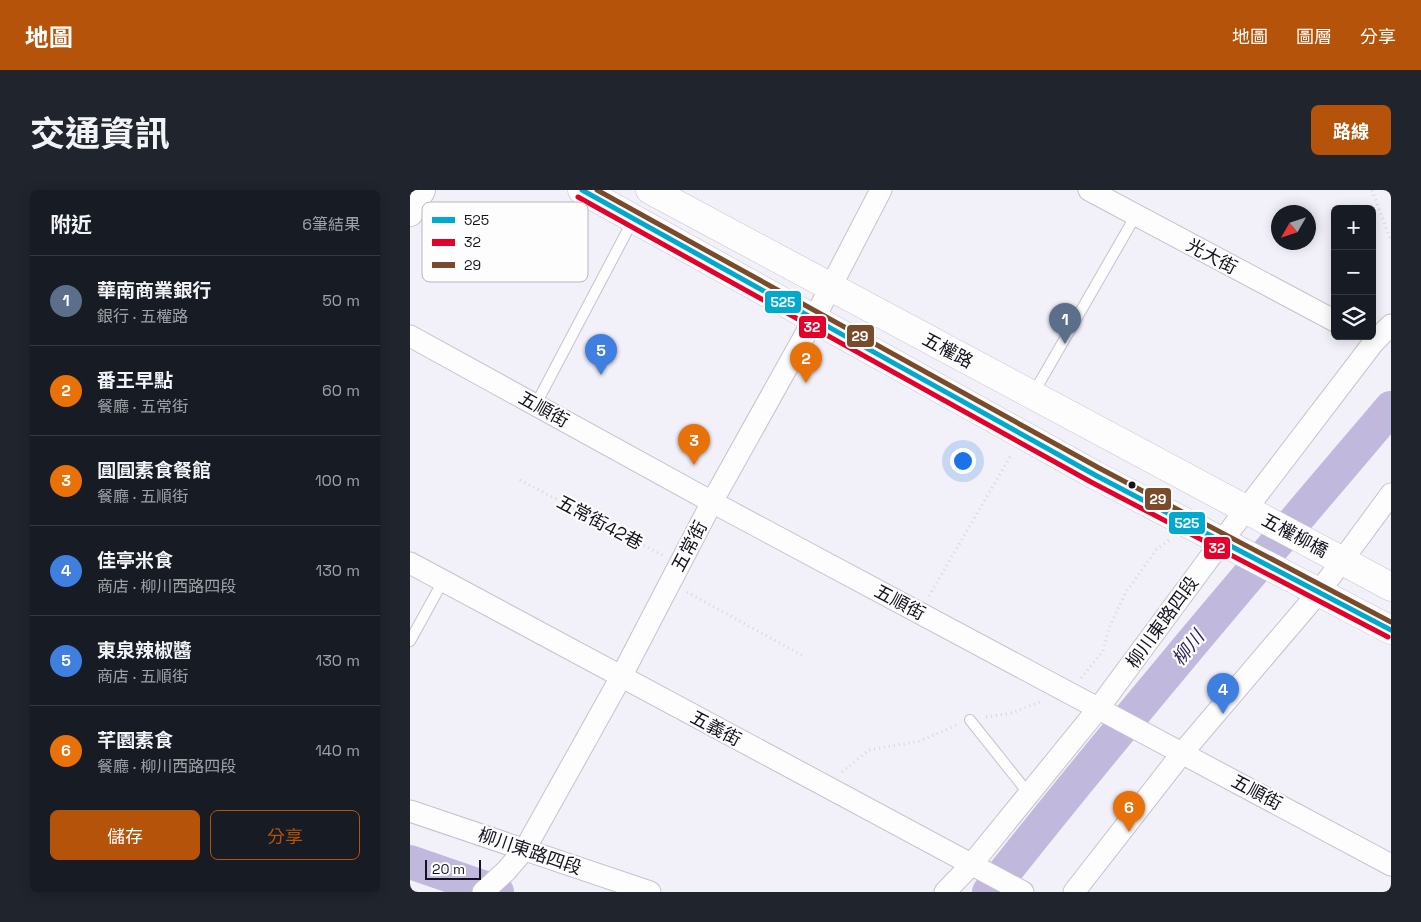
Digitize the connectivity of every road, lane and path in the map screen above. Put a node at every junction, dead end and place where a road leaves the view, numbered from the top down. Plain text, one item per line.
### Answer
1 (422, 190) edge
2 (582, 190) edge
3 (650, 190) edge
4 (881, 190) edge
5 (1089, 190) edge
6 (1372, 190) edge
7 (410, 213) edge
8 (1136, 215) junction
9 (634, 217) junction
10 (1391, 241) edge
11 (831, 287) junction
12 (814, 319) junction
13 (1331, 319) edge
14 (1391, 325) edge
15 (410, 336) edge
16 (1376, 343) edge
17 (1032, 396) junction
18 (536, 404) junction
19 (1023, 435) junction
20 (520, 480) dead end
21 (1391, 494) edge
22 (712, 502) junction
23 (1247, 510) junction
24 (1222, 541) junction
25 (1342, 561) junction
26 (410, 563) edge
27 (675, 573) junction
28 (443, 581) junction
29 (1391, 586) edge
30 (1319, 592) junction
31 (919, 612) junction
32 (1391, 630) edge
33 (410, 641) edge
34 (805, 657) dead end
35 (621, 677) junction
36 (1107, 714) junction
37 (970, 720) dead end
38 (1174, 749) junction
39 (1028, 794) junction
40 (410, 811) edge
41 (525, 849) junction
42 (1391, 865) edge
43 (980, 869) junction
44 (483, 892) edge
45 (650, 892) edge
46 (945, 892) edge
47 (1024, 892) edge
48 (1074, 892) edge

1 - 7 street
2 - 9 main road
3 - 11 main road, 五權路
4 - 11 street, 五常街
5 - 8 street, 光大街
6 - 10 path
8 - 13 street, 光大街
8 - 17 lane
9 - 12 main road
9 - 18 lane
11 - 12 street, 五常街
11 - 17 main road, 五權路
12 - 19 main road
12 - 22 street, 五常街
14 - 16 street, 柳川東路四段
15 - 18 street, 五順街
16 - 23 street, 柳川東路四段
17 - 23 main road, 五權路
18 - 22 street, 五順街
19 - 24 main road
19 - 31 path
20 - 27 path, 五常街42巷
21 - 25 street
22 - 27 street, 五常街
22 - 31 street, 五順街
23 - 24 street, 柳川東路四段
23 - 25 main road, 五權柳橋
24 - 30 main road
24 - 36 street, 柳川東路四段
25 - 29 main road
25 - 30 street
26 - 28 street, 五義街
27 - 34 path, 五常街42巷
27 - 35 street, 五常街
28 - 33 lane
28 - 35 street, 五義街
30 - 32 main road
30 - 38 street
31 - 36 street, 五順街
35 - 41 street, 五常街
35 - 43 street, 五義街
36 - 38 street, 五順街
36 - 39 street, 柳川東路四段
37 - 39 lane
38 - 42 street, 五順街
38 - 48 street
39 - 43 street, 柳川東路四段
40 - 41 street, 柳川東路四段
41 - 44 street, 五常街
41 - 45 street, 柳川東路四段
43 - 46 street, 柳川東路四段
43 - 47 street, 五義街

